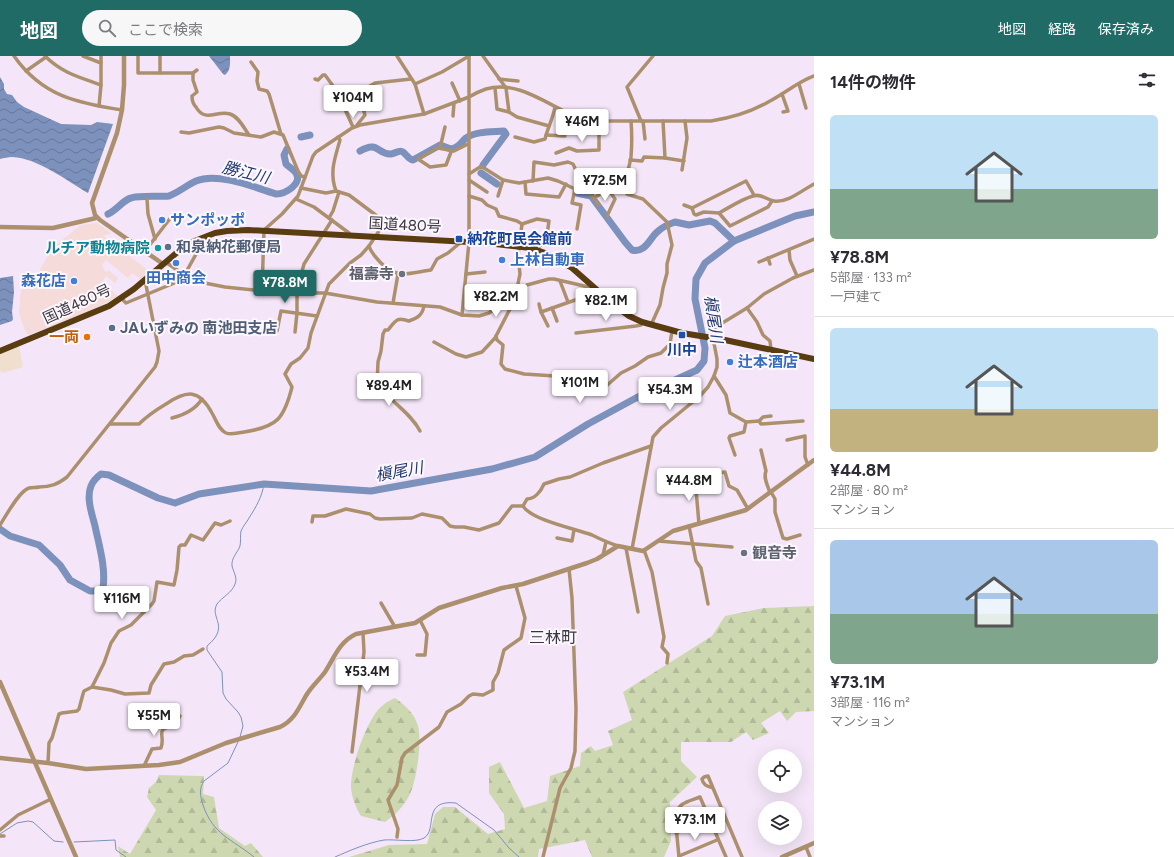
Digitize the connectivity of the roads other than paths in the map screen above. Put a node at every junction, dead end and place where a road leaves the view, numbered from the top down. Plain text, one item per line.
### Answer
1 (14, 56) edge
2 (45, 56) edge
3 (83, 56) edge
4 (101, 56) edge
5 (124, 56) edge
6 (138, 56) edge
7 (160, 56) edge
8 (397, 56) edge
9 (469, 56) edge
10 (483, 56) edge
11 (653, 56) edge
12 (251, 62) dead end
13 (101, 63) junction
14 (26, 71) junction
15 (160, 73) junction
16 (814, 76) edge
17 (315, 79) dead end
18 (411, 79) junction
19 (499, 79) junction
20 (518, 81) dead end
21 (452, 83) dead end
22 (415, 84) junction
23 (799, 84) junction
24 (101, 85) junction
25 (495, 88) junction
26 (506, 88) junction
27 (782, 94) junction
28 (469, 97) junction
29 (460, 101) junction
30 (454, 103) junction
31 (99, 106) junction
32 (555, 107) junction
33 (806, 108) dead end
34 (793, 109) dead end
35 (122, 110) junction
36 (788, 111) junction
37 (509, 112) junction
38 (783, 112) dead end
39 (424, 114) junction
40 (453, 116) dead end
41 (600, 121) junction
42 (631, 121) junction
43 (642, 121) junction
44 (662, 121) junction
45 (685, 121) junction
46 (549, 126) junction
47 (355, 127) junction
48 (445, 127) dead end
49 (182, 132) dead end
50 (281, 134) junction
51 (249, 135) junction
52 (546, 136) junction
53 (565, 136) dead end
54 (338, 137) junction
55 (516, 137) dead end
56 (645, 139) dead end
57 (468, 144) junction
58 (441, 147) junction
59 (451, 152) junction
60 (556, 153) dead end
61 (665, 158) junction
62 (630, 160) junction
63 (684, 161) junction
64 (682, 170) dead end
65 (469, 174) junction
66 (305, 177) junction
67 (469, 180) junction
68 (503, 180) junction
69 (533, 181) junction
70 (525, 182) junction
71 (566, 184) junction
72 (814, 184) edge
73 (301, 188) junction
74 (575, 189) junction
75 (338, 192) junction
76 (486, 192) dead end
77 (754, 195) junction
78 (469, 196) junction
79 (498, 196) dead end
80 (594, 198) junction
81 (146, 199) dead end
82 (296, 199) junction
83 (772, 201) junction
84 (599, 205) dead end
85 (684, 205) dead end
86 (692, 208) junction
87 (719, 213) junction
88 (172, 216) dead end
89 (607, 216) dead end
90 (96, 218) junction
91 (331, 219) junction
92 (522, 224) junction
93 (0, 227) edge
94 (264, 230) junction
95 (577, 230) dead end
96 (323, 234) junction
97 (350, 235) junction
98 (206, 236) junction
99 (376, 236) junction
100 (155, 239) junction
101 (814, 239) edge
102 (461, 242) junction
103 (469, 242) junction
104 (546, 242) junction
105 (563, 243) dead end
106 (369, 246) junction
107 (519, 246) junction
108 (535, 249) junction
109 (788, 250) junction
110 (145, 252) junction
111 (768, 258) junction
112 (759, 262) dead end
113 (163, 264) junction
114 (770, 264) dead end
115 (814, 270) edge
116 (485, 272) dead end
117 (398, 274) junction
118 (466, 274) junction
119 (797, 276) junction
120 (184, 279) junction
121 (145, 280) junction
122 (560, 281) junction
123 (501, 288) dead end
124 (596, 289) junction
125 (262, 291) junction
126 (516, 292) junction
127 (297, 293) junction
128 (325, 293) junction
129 (148, 294) junction
130 (121, 298) junction
131 (578, 299) dead end
132 (568, 302) junction
133 (393, 303) junction
134 (539, 304) dead end
135 (424, 306) junction
136 (552, 308) junction
137 (747, 308) junction
138 (541, 312) junction
139 (297, 313) junction
140 (462, 315) junction
141 (317, 316) junction
142 (557, 321) dead end
143 (642, 322) junction
144 (548, 326) dead end
145 (651, 326) junction
146 (277, 331) dead end
147 (672, 331) junction
148 (295, 332) dead end
149 (576, 333) dead end
150 (496, 336) junction
151 (711, 338) junction
152 (434, 342) dead end
153 (771, 350) junction
154 (0, 351) edge
155 (814, 359) edge
156 (714, 376) junction
157 (359, 381) dead end
158 (377, 385) junction
159 (202, 399) junction
160 (771, 416) dead end
161 (172, 418) dead end
162 (803, 421) dead end
163 (746, 422) junction
164 (759, 422) junction
165 (110, 424) junction
166 (420, 431) dead end
167 (787, 440) dead end
168 (651, 446) junction
169 (761, 450) dead end
170 (735, 455) dead end
171 (814, 460) edge
172 (808, 465) junction
173 (711, 474) dead end
174 (695, 478) dead end
175 (771, 492) junction
176 (523, 506) junction
177 (748, 509) junction
178 (230, 521) dead end
179 (312, 522) dead end
180 (699, 524) junction
181 (0, 525) edge
182 (689, 526) junction
183 (574, 530) junction
184 (800, 535) dead end
185 (557, 538) dead end
186 (658, 541) junction
187 (606, 542) junction
188 (693, 544) junction
189 (618, 546) junction
190 (732, 547) dead end
191 (626, 548) junction
192 (632, 550) junction
193 (644, 550) junction
194 (603, 555) junction
195 (569, 569) junction
196 (516, 586) junction
197 (382, 603) dead end
198 (708, 604) dead end
199 (638, 612) dead end
200 (420, 620) junction
201 (395, 627) junction
202 (364, 633) junction
203 (203, 649) dead end
204 (418, 655) dead end
205 (667, 663) dead end
206 (0, 682) edge
207 (92, 686) junction
208 (180, 716) dead end
209 (352, 752) dead end
210 (0, 758) edge
211 (35, 762) junction
212 (48, 763) junction
213 (144, 766) junction
214 (713, 788) dead end
215 (51, 799) junction
216 (708, 819) junction
217 (0, 830) edge
218 (676, 833) junction
219 (397, 837) dead end
220 (717, 840) junction
221 (814, 843) edge
222 (806, 847) junction
223 (792, 855) edge
224 (76, 857) edge
225 (544, 857) edge
226 (679, 857) edge
227 (726, 857) edge
228 (742, 857) edge
229 (782, 857) edge
230 (810, 857) edge

1 - 14 street
2 - 14 street
2 - 24 street
3 - 13 street
4 - 13 street
5 - 35 street
6 - 15 street
7 - 15 street
8 - 18 street
9 - 22 street
9 - 28 street
10 - 19 street
11 - 43 street
12 - 50 street
13 - 24 street
14 - 31 street
15 - 51 street
16 - 23 street
17 - 47 street
18 - 22 street
18 - 47 street
19 - 20 street
19 - 26 street
21 - 29 street
22 - 39 street
23 - 27 street
23 - 33 street
24 - 31 street
25 - 26 street
25 - 28 street
25 - 37 street
26 - 32 street
26 - 37 street
27 - 36 street
27 - 45 street
28 - 29 street
28 - 57 street
29 - 30 street
30 - 39 street
30 - 40 street
31 - 35 street
32 - 41 street
32 - 46 street
34 - 36 street
35 - 90 street
36 - 38 street
37 - 46 street
39 - 47 street
41 - 42 street
41 - 60 street
42 - 43 street
42 - 62 street
43 - 44 street
43 - 56 street
44 - 45 street
44 - 61 street
45 - 63 street
46 - 52 street
47 - 54 street
48 - 58 street
49 - 51 street
50 - 51 street
50 - 66 street
52 - 53 street
52 - 55 street
54 - 66 street
54 - 75 street
57 - 59 street
57 - 65 street
58 - 59 street
58 - 59 street
61 - 62 street
61 - 63 street
62 - 145 street
63 - 64 street
65 - 67 street
65 - 68 street
66 - 73 street
67 - 76 street
67 - 78 street
68 - 70 street
68 - 79 street
69 - 70 street
69 - 71 street
69 - 74 street
70 - 71 street
71 - 74 street
72 - 83 street
73 - 75 street
73 - 82 street
74 - 80 street
74 - 95 street
75 - 91 street
75 - 99 street
77 - 83 street
77 - 86 street
77 - 87 street
78 - 92 street
78 - 103 street
80 - 84 street
80 - 89 street
81 - 100 street
82 - 91 street
82 - 94 street
83 - 87 street
85 - 86 street
86 - 87 street
88 - 100 street
90 - 93 street
90 - 110 street
91 - 96 street
91 - 97 street
92 - 104 street
92 - 107 street
94 - 96 highway, 国道480号
94 - 98 highway, 国道480号
94 - 125 street
96 - 97 highway, 国道480号
96 - 127 street
97 - 99 highway, 国道480号
98 - 113 highway, 国道480号
98 - 120 street
99 - 102 highway, 国道480号
99 - 106 street
100 - 110 street
101 - 109 street
102 - 103 highway, 国道480号
102 - 117 street
103 - 107 highway, 国道480号
103 - 118 street
104 - 105 street
104 - 108 street
106 - 117 street
106 - 128 street
107 - 108 highway, 国道480号
107 - 126 street
108 - 124 highway, 国道480号
109 - 111 street
109 - 119 street
110 - 113 street
111 - 112 street
111 - 114 street
113 - 120 street
113 - 121 highway, 国道480号
115 - 119 street
116 - 118 street
117 - 133 street
118 - 140 street
119 - 137 street
120 - 125 street
120 - 129 street
121 - 129 street
121 - 130 highway, 国道480号
122 - 124 street
122 - 126 street
122 - 132 street
123 - 126 street
124 - 143 highway, 国道480号
125 - 127 street
126 - 140 street
126 - 150 street
127 - 128 street
127 - 139 street
128 - 133 street
128 - 141 street
129 - 130 street
129 - 165 street
130 - 154 highway, 国道480号
131 - 132 street
132 - 136 street
133 - 135 street
134 - 138 street
135 - 140 street
135 - 158 street
136 - 138 street
136 - 142 street
137 - 151 street
137 - 153 street
138 - 144 street
139 - 141 street
139 - 146 street
139 - 148 street
141 - 159 street
143 - 145 highway, 国道480号
143 - 149 street
145 - 147 highway, 国道480号
147 - 150 street
147 - 151 highway, 国道480号
150 - 152 street
151 - 153 highway, 国道480号
151 - 156 street
153 - 155 highway, 国道480号
156 - 163 street
156 - 168 street
157 - 158 street
158 - 166 street
159 - 161 street
159 - 165 street
160 - 164 street
162 - 164 street
163 - 164 street
163 - 170 street
165 - 181 street
167 - 172 street
168 - 176 street
168 - 192 street
169 - 175 street
171 - 172 street
172 - 175 street
173 - 177 street
174 - 180 street
175 - 177 street
175 - 184 street
176 - 179 street
176 - 183 street
177 - 180 street
178 - 207 street
180 - 182 street
182 - 186 street
182 - 188 street
183 - 185 street
183 - 187 street
186 - 188 street
186 - 193 street
187 - 189 street
187 - 194 street
188 - 190 street
188 - 198 street
189 - 191 street
189 - 194 street
191 - 192 street
191 - 199 street
192 - 193 street
193 - 205 street
194 - 195 street
195 - 196 street
195 - 225 street
196 - 200 street
196 - 219 street
197 - 201 street
200 - 201 street
200 - 204 street
201 - 202 street
202 - 209 street
202 - 213 street
203 - 207 street
206 - 211 street
207 - 212 street
208 - 213 street
210 - 211 street
211 - 212 street
211 - 215 street
212 - 213 street
214 - 228 street
215 - 217 street
215 - 224 street
216 - 218 street
216 - 218 street
216 - 220 street
218 - 226 street
220 - 226 street
220 - 227 street
221 - 222 street
222 - 223 street
222 - 230 street
223 - 229 street

